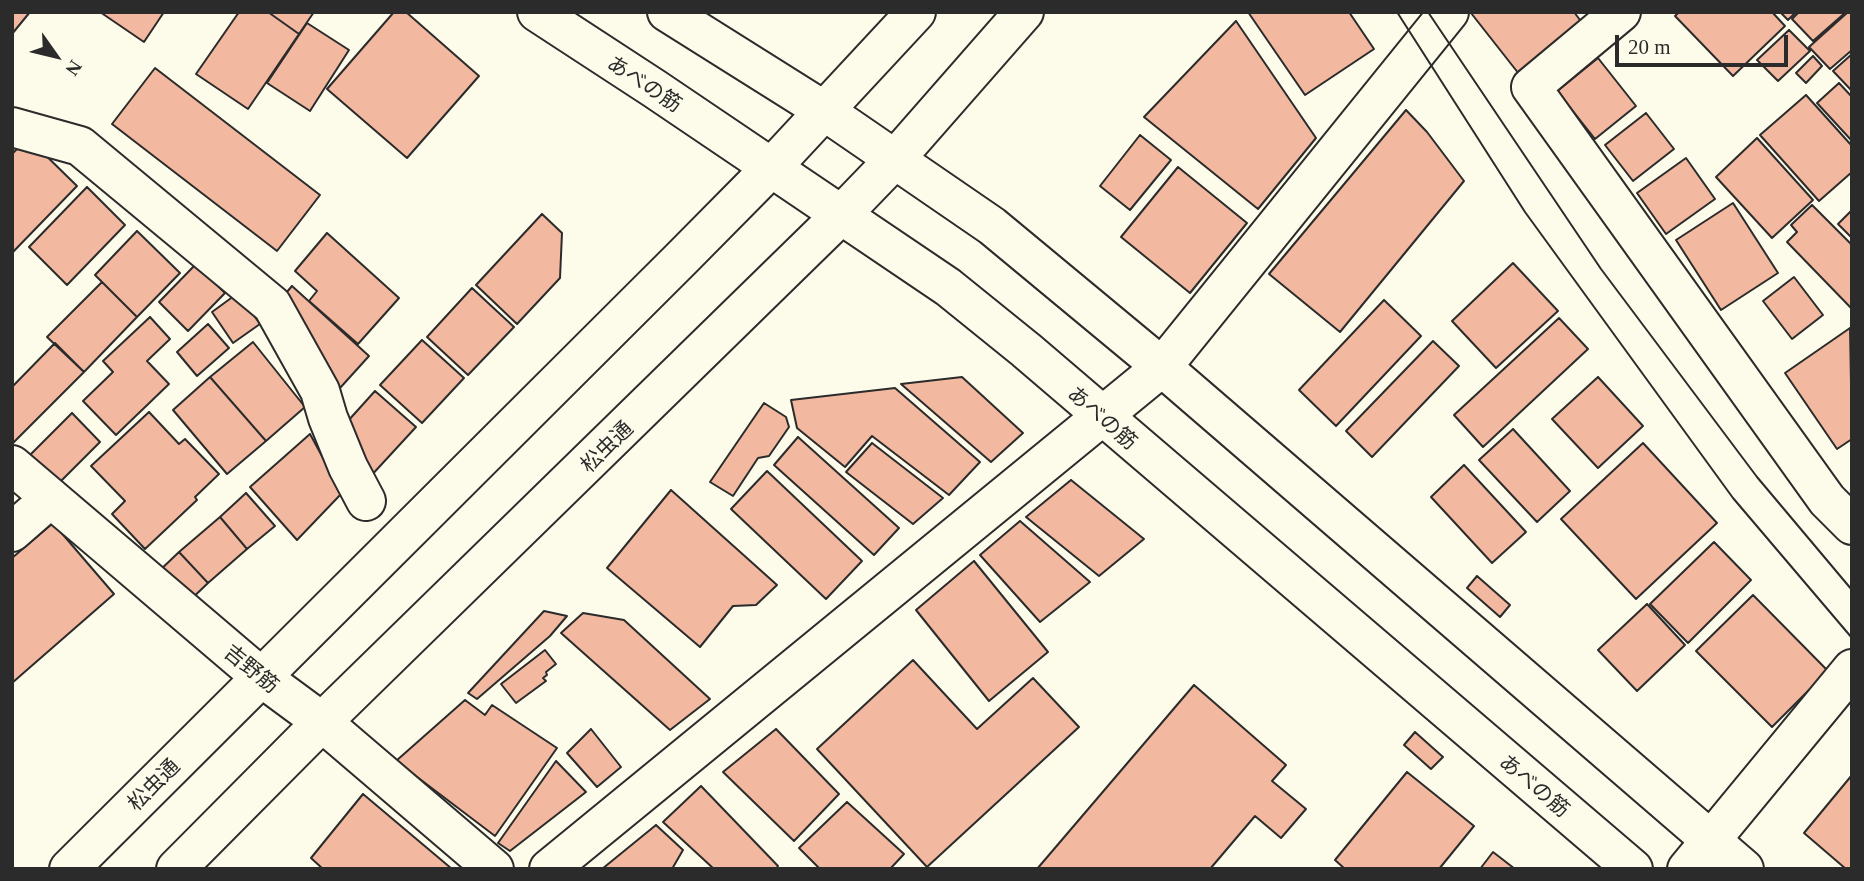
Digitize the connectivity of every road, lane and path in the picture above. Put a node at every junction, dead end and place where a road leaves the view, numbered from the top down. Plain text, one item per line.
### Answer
1 (537, 12) edge
2 (667, 12) edge
3 (916, 12) edge
4 (1024, 12) edge
5 (1448, 12) edge
6 (1621, 12) edge
7 (823, 110) junction
8 (12, 127) edge
9 (896, 158) junction
10 (771, 168) junction
11 (841, 216) junction
12 (1162, 367) junction
13 (1101, 416) junction
14 (12, 465) edge
15 (51, 498) junction
16 (366, 501) dead end
17 (1852, 525) edge
18 (12, 532) edge
19 (1852, 668) edge
20 (261, 677) junction
21 (322, 722) junction
22 (1711, 839) junction
23 (69, 869) edge
24 (176, 869) edge
25 (494, 869) edge
26 (549, 869) edge
27 (1633, 869) edge
28 (1687, 869) edge
29 (1744, 869) edge

1 - 10 street, あべの筋
2 - 7 street
3 - 7 street, 松虫通
4 - 9 street, 松虫通
5 - 12 street
6 - 17 street
7 - 9 street
7 - 10 street, 松虫通
8 - 16 street
9 - 11 street, 松虫通
9 - 12 street
10 - 11 street, あべの筋
10 - 20 street, 松虫通
11 - 13 street, あべの筋
11 - 21 street, 松虫通
12 - 13 street
12 - 22 street
13 - 26 street
13 - 27 street, あべの筋
14 - 15 street, 吉野筋
15 - 18 street
15 - 20 street, 吉野筋
19 - 22 street
20 - 21 street, 吉野筋
20 - 23 street, 松虫通
21 - 24 street, 松虫通
21 - 25 street, 吉野筋
22 - 28 street
22 - 29 street

